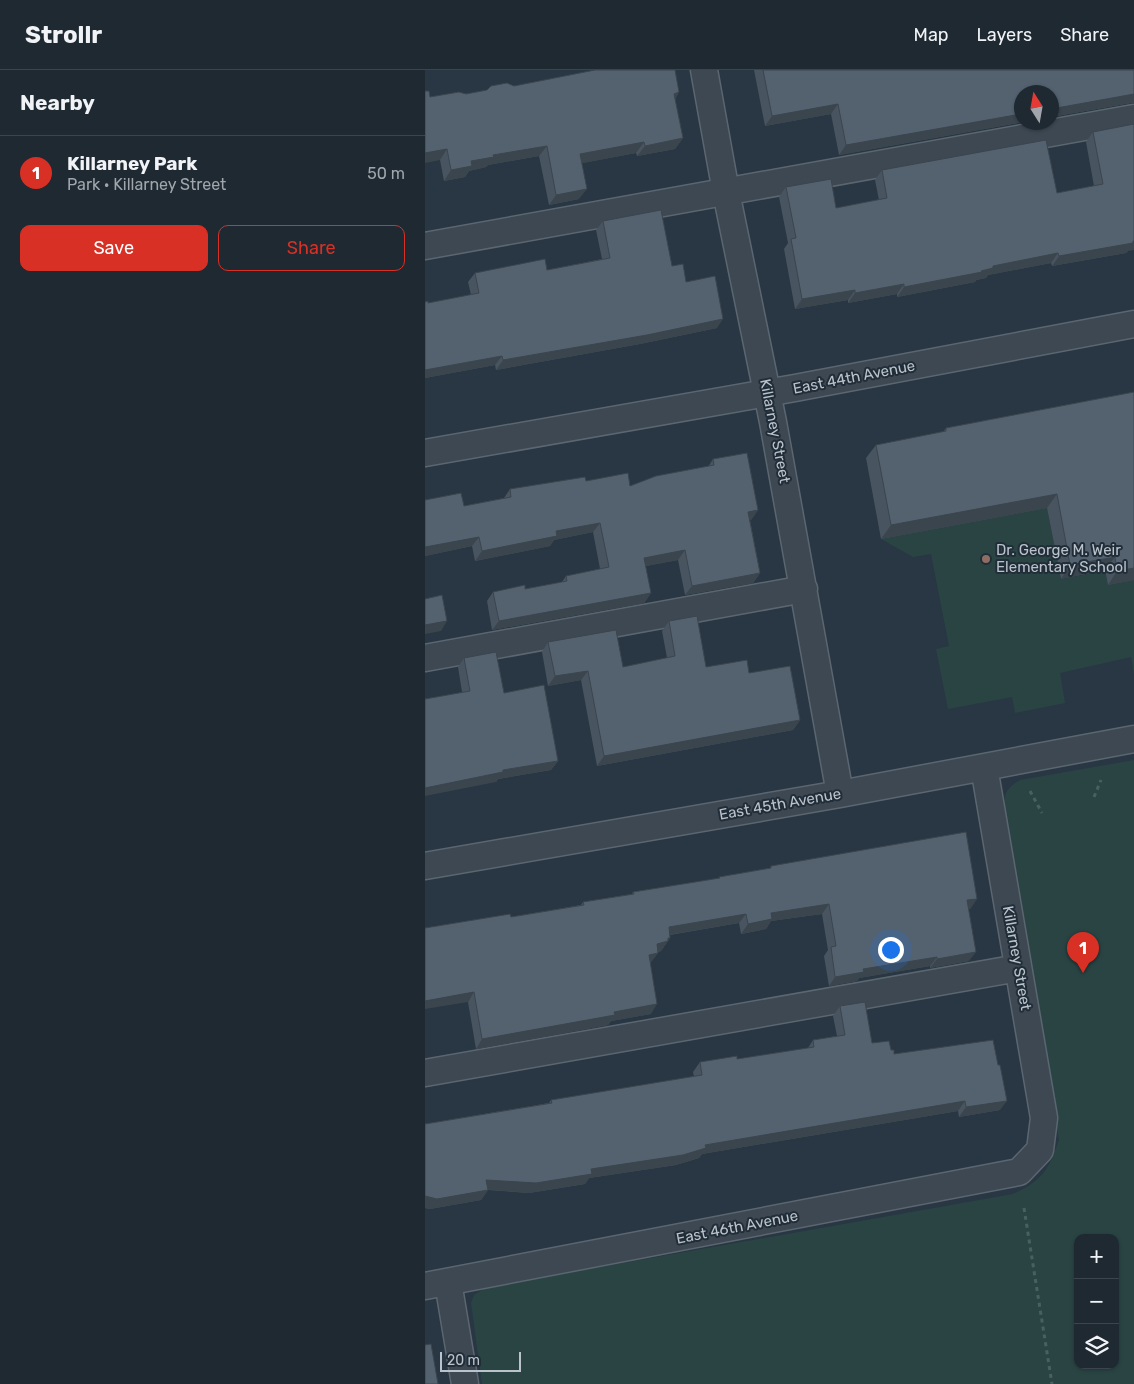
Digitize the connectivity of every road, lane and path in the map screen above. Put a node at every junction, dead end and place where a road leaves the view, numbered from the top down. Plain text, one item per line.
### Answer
1 (704, 70) edge
2 (1134, 118) edge
3 (727, 192) junction
4 (425, 246) edge
5 (1134, 324) edge
6 (767, 392) junction
7 (425, 453) edge
8 (804, 589) junction
9 (425, 658) edge
10 (1134, 739) edge
11 (984, 767) junction
12 (1101, 780) dead end
13 (1030, 791) dead end
14 (841, 794) junction
15 (1094, 797) dead end
16 (1042, 814) dead end
17 (425, 866) edge
18 (1018, 968) junction
19 (425, 1073) edge
20 (1040, 1150) joint
21 (1025, 1208) dead end
22 (437, 1284) edge
23 (465, 1384) edge
24 (1052, 1384) edge

1 - 3 street, Killarney Street
2 - 3 street
3 - 4 street
3 - 6 street, Killarney Street
5 - 6 street, East 44th Avenue
6 - 7 street, East 44th Avenue
6 - 8 street, Killarney Street
8 - 9 street
8 - 14 street, Killarney Street
10 - 11 street, East 45th Avenue
11 - 14 street, East 45th Avenue
11 - 18 street, Killarney Street
12 - 15 path
13 - 16 path
14 - 17 street, East 45th Avenue
18 - 19 street
18 - 20 street, Killarney Street
20 - 22 street, East 46th Avenue
21 - 24 path
22 - 23 street

